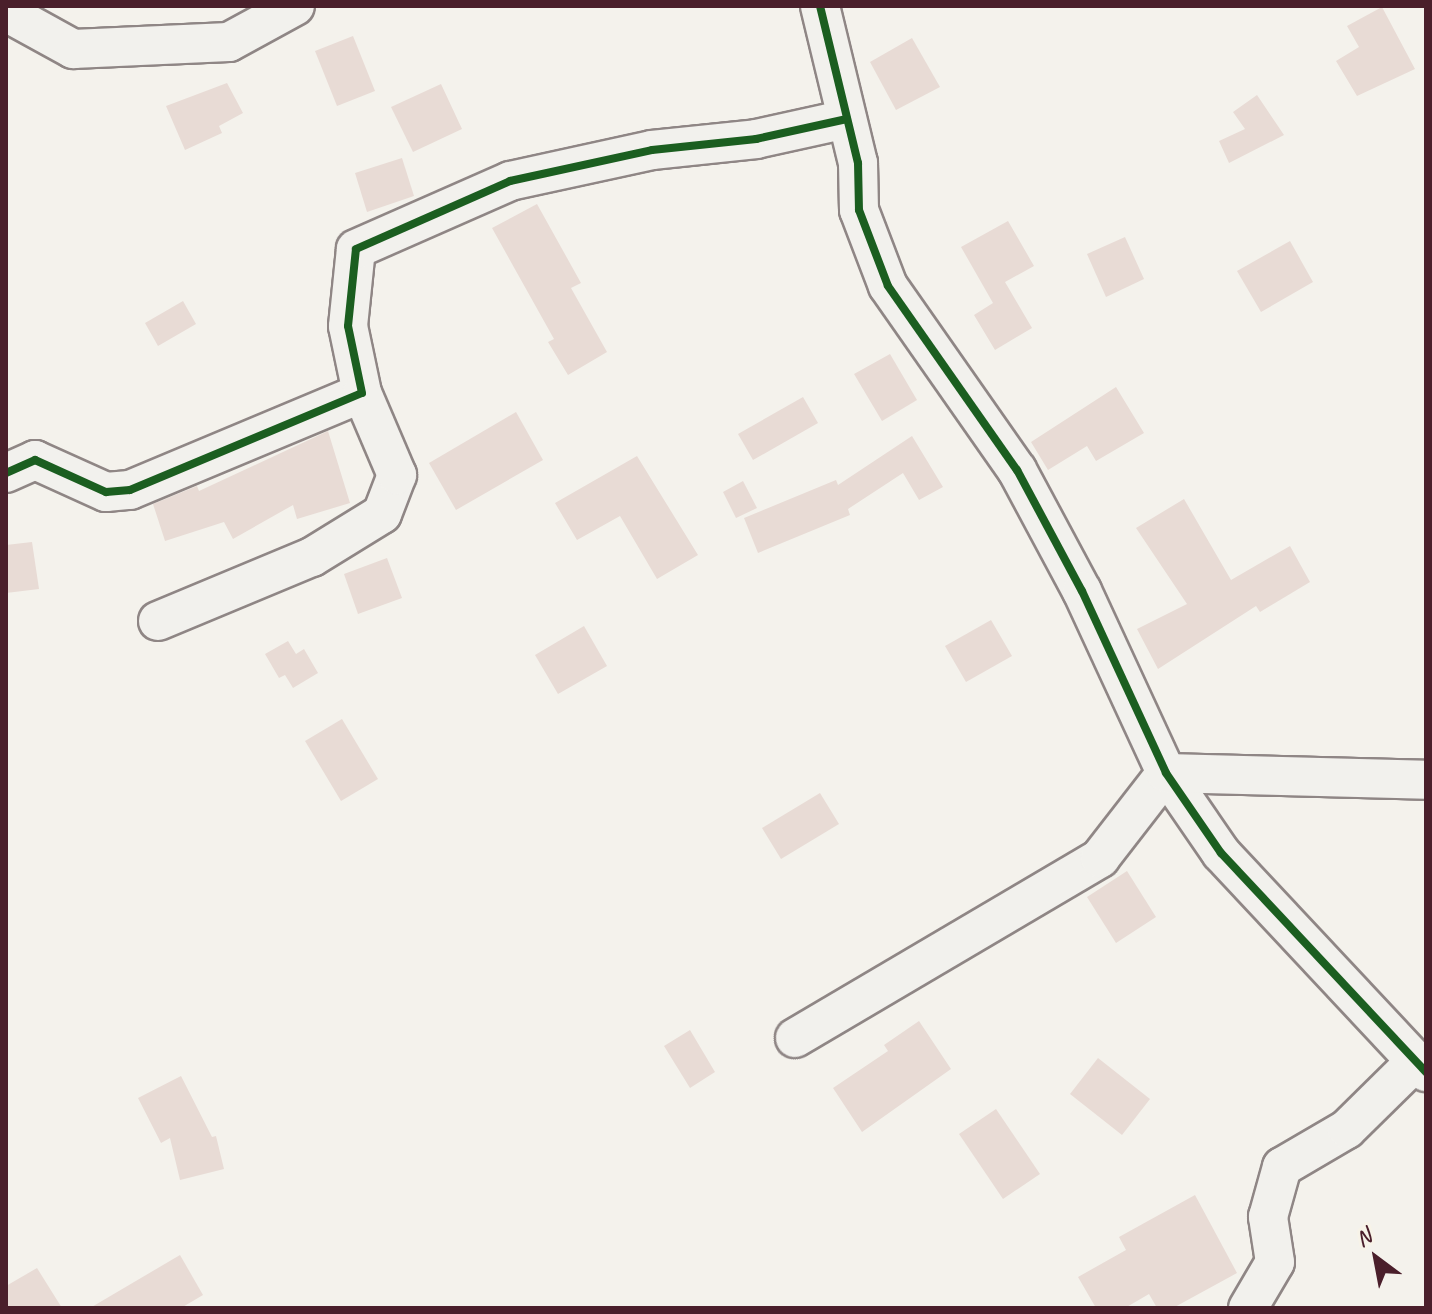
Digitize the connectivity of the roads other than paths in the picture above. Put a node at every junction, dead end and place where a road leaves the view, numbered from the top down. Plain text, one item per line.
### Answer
1 (295, 6) edge
2 (820, 6) edge
3 (6, 12) edge
4 (847, 119) junction
5 (362, 393) junction
6 (6, 473) edge
7 (158, 621) dead end
8 (1166, 773) junction
9 (1426, 780) edge
10 (795, 1038) dead end
11 (1421, 1066) edge
12 (1248, 1308) edge

1 - 3 street
2 - 4 street
4 - 5 street
4 - 8 street
5 - 6 street
5 - 7 street
8 - 9 street
8 - 10 street
8 - 11 street
11 - 12 street

